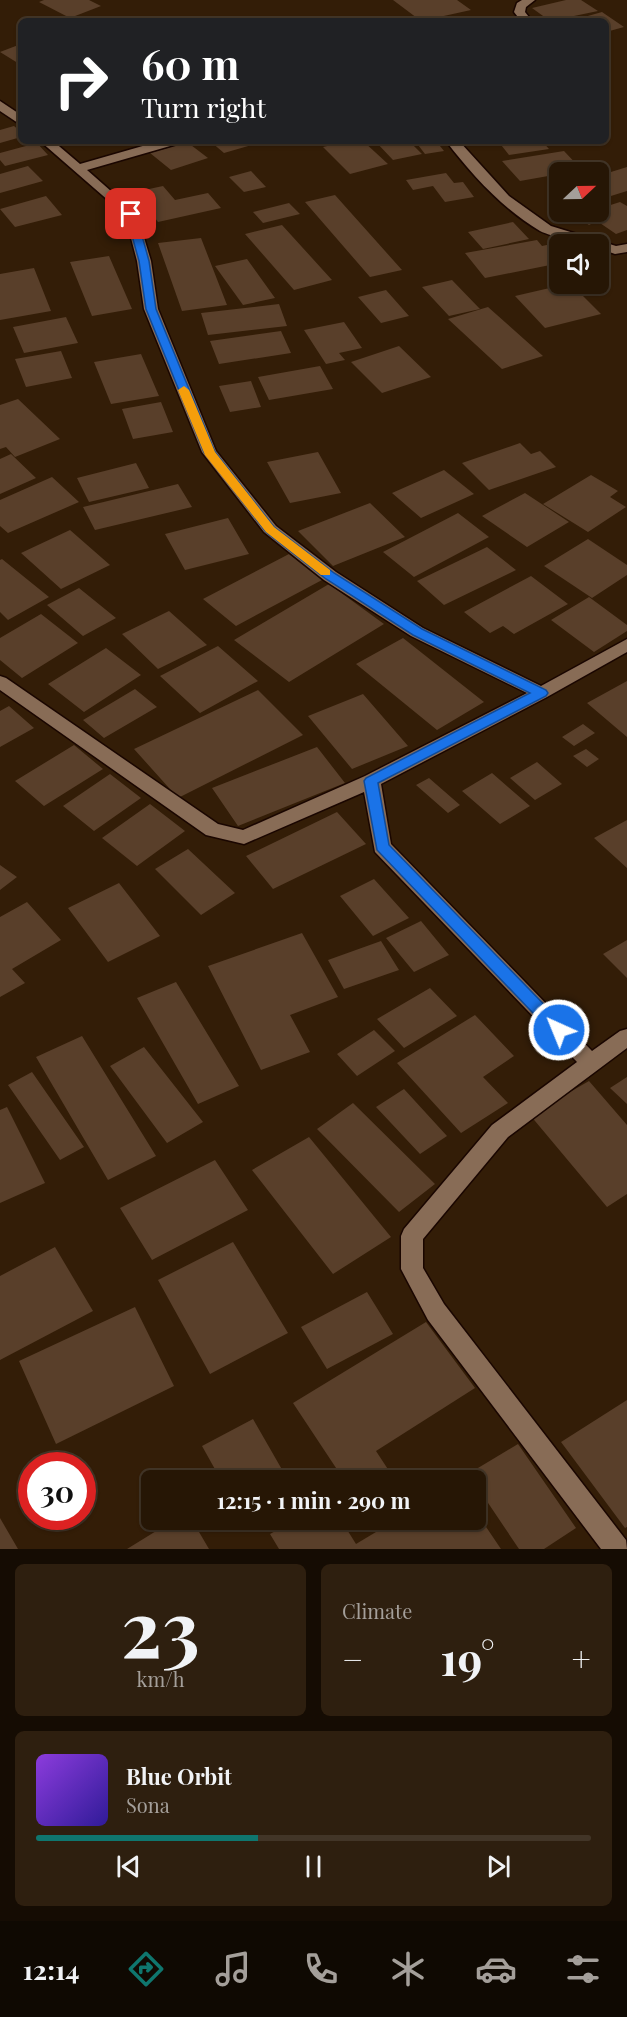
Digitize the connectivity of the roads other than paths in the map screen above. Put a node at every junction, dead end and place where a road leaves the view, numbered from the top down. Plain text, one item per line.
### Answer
1 (531, 0) edge
2 (524, 18) edge
3 (0, 105) edge
4 (18, 119) edge
5 (50, 144) edge
6 (163, 144) edge
7 (455, 144) edge
8 (80, 168) junction
9 (621, 249) edge
10 (627, 263) edge
11 (627, 645) edge
12 (0, 682) edge
13 (541, 693) junction
14 (371, 781) junction
15 (627, 1037) edge
16 (591, 1063) junction
17 (617, 1549) edge

1 - 2 street
3 - 4 street
5 - 8 street
6 - 8 street
7 - 9 street
8 - 13 street
9 - 10 street
11 - 13 street
12 - 14 street
13 - 14 street
14 - 16 street
15 - 16 street
16 - 17 street

